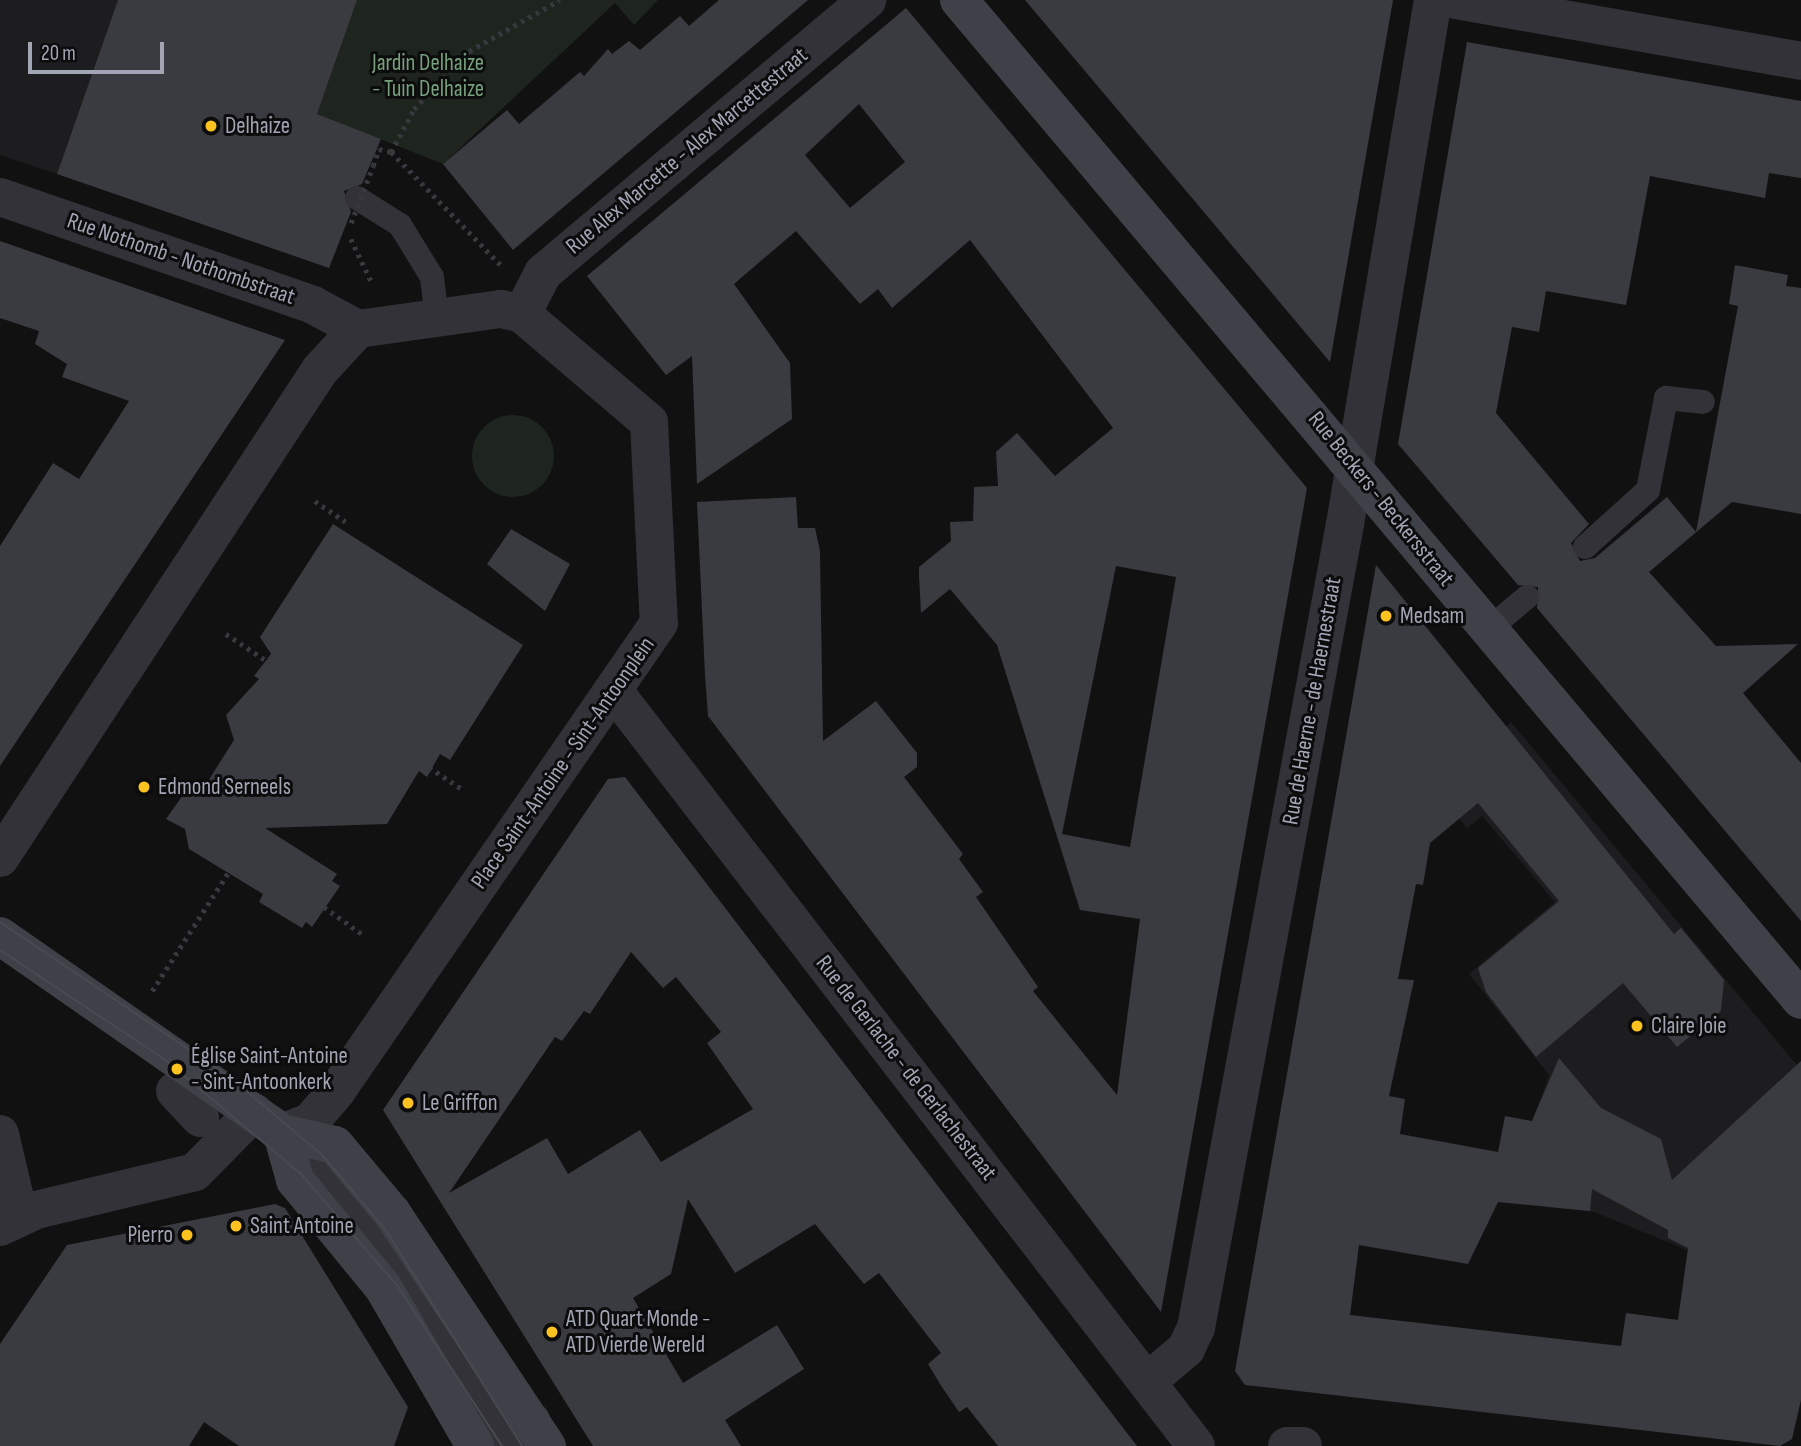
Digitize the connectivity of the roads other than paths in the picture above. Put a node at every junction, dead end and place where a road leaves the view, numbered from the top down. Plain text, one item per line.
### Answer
1 (867, 0) edge
2 (959, 0) edge
3 (1433, 0) edge
4 (1456, 0) edge
5 (1801, 61) edge
6 (0, 197) edge
7 (358, 198) dead end
8 (522, 314) junction
9 (437, 319) junction
10 (358, 329) junction
11 (1703, 402) dead end
12 (1353, 464) junction
13 (1585, 547) dead end
14 (1527, 597) dead end
15 (1489, 629) junction
16 (614, 691) junction
17 (0, 858) edge
18 (0, 936) edge
19 (1801, 1000) edge
20 (175, 1091) dead end
21 (200, 1118) dead end
22 (268, 1123) junction
23 (0, 1134) edge
24 (10, 1221) edge
25 (1148, 1381) junction
26 (511, 1440) edge
27 (1196, 1446) edge
28 (1287, 1446) edge
29 (1303, 1446) edge

1 - 8 street, Rue Alex Marcette - Alex Marcettestraat
2 - 12 street, Rue Beckers - Beckersstraat
3 - 12 street, Rue de Haerne - de Haernestraat
4 - 5 street
6 - 10 street, Rue Nothomb - Nothombstraat
7 - 9 lane
8 - 9 street
8 - 16 street, Place Saint-Antoine - Sint-Antoonplein
9 - 10 street
10 - 17 street
11 - 13 lane
12 - 15 street, Rue Beckers - Beckersstraat
12 - 25 street, Rue de Haerne - de Haernestraat
14 - 15 lane
15 - 19 street, Rue Beckers - Beckersstraat
16 - 22 street, Place Saint-Antoine - Sint-Antoonplein
16 - 25 street, Rue de Gerlache - de Gerlachestraat
18 - 22 street
20 - 21 street
22 - 24 street, Place Saint-Antoine - Sint-Antoonplein
22 - 26 street
22 - 26 street
23 - 24 street, Place Saint-Antoine - Sint-Antoonplein
25 - 27 street, Rue de Gerlache - de Gerlachestraat
28 - 29 street

